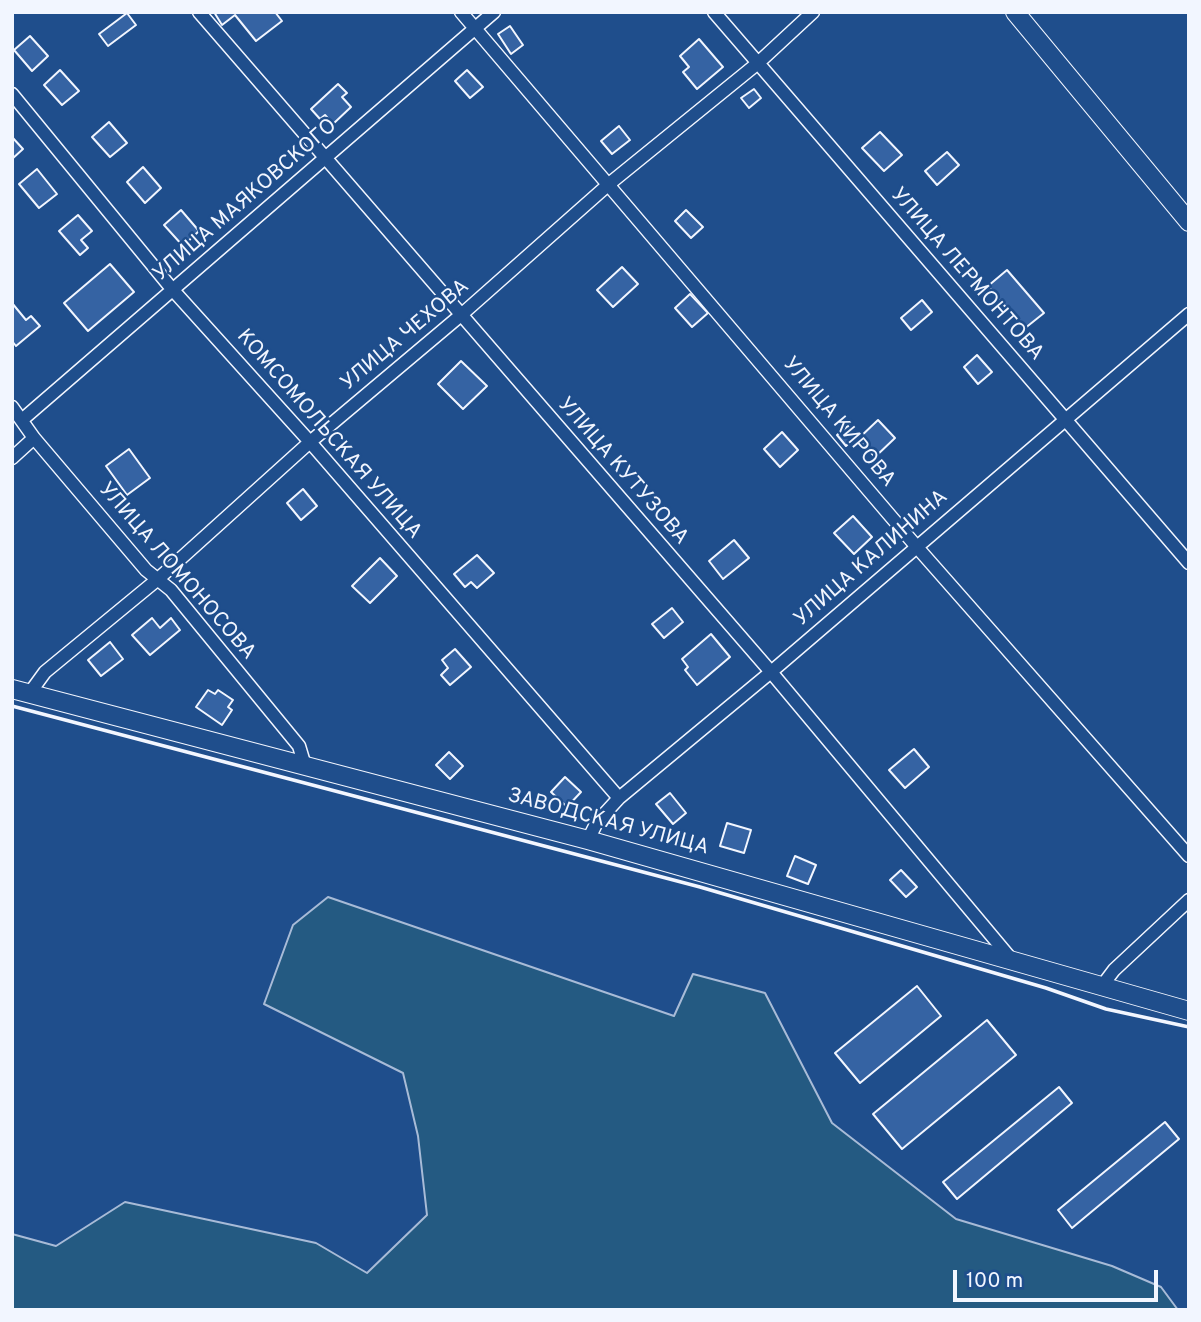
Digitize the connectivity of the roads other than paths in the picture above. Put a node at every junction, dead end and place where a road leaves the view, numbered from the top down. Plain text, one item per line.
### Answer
1 (199, 12) edge
2 (461, 12) edge
3 (494, 12) edge
4 (714, 12) edge
5 (813, 12) edge
6 (1015, 12) edge
7 (475, 29) junction
8 (758, 63) junction
9 (12, 94) edge
10 (325, 159) junction
11 (609, 184) junction
12 (1189, 222) edge
13 (172, 289) junction
14 (1189, 314) edge
15 (461, 316) junction
16 (12, 407) edge
17 (23, 419) junction
18 (1067, 420) junction
19 (34, 438) junction
20 (310, 442) junction
21 (12, 458) edge
22 (916, 546) junction
23 (1189, 564) edge
24 (158, 579) junction
25 (771, 672) junction
26 (21, 691) edge
27 (305, 766) junction
28 (619, 798) junction
29 (588, 840) junction
30 (1189, 856) edge
31 (1189, 901) edge
32 (1013, 961) junction
33 (1102, 986) junction
34 (1189, 1011) edge

1 - 10 street, УЛИЦА КУТУЗОВА
2 - 7 street, УЛИЦА КИРОВА
3 - 7 street, УЛИЦА МАЯКОВСКОГО
4 - 8 street, УЛИЦА ЛЕРМОНТОВА
5 - 8 street, УЛИЦА ЧЕХОВА
6 - 12 street
7 - 10 street, УЛИЦА МАЯКОВСКОГО
7 - 11 street, УЛИЦА КИРОВА
8 - 11 street, УЛИЦА ЧЕХОВА
8 - 18 street, УЛИЦА ЛЕРМОНТОВА
9 - 13 street, КОМСОМОЛЬСКАЯ УЛИЦА
10 - 13 street, УЛИЦА МАЯКОВСКОГО
10 - 15 street, УЛИЦА КУТУЗОВА
11 - 15 street, УЛИЦА ЧЕХОВА
11 - 22 street, УЛИЦА КИРОВА
13 - 17 street, УЛИЦА МАЯКОВСКОГО
13 - 20 street, КОМСОМОЛЬСКАЯ УЛИЦА
14 - 18 street, УЛИЦА КАЛИНИНА
15 - 20 street, УЛИЦА ЧЕХОВА
15 - 25 street, УЛИЦА КУТУЗОВА
16 - 17 street, УЛИЦА ЛОМОНОСОВА
17 - 19 street, УЛИЦА ЛОМОНОСОВА
18 - 22 street, УЛИЦА КАЛИНИНА
18 - 23 street, УЛИЦА ЛЕРМОНТОВА
19 - 21 street
19 - 24 street, УЛИЦА ЛОМОНОСОВА
20 - 24 street, УЛИЦА ЧЕХОВА
20 - 28 street, КОМСОМОЛЬСКАЯ УЛИЦА
22 - 25 street, УЛИЦА КАЛИНИНА
22 - 30 street, УЛИЦА КИРОВА
24 - 26 street, УЛИЦА ЧЕХОВА
24 - 27 street, УЛИЦА ЛОМОНОСОВА
25 - 28 street, УЛИЦА КАЛИНИНА
25 - 32 street, УЛИЦА КУТУЗОВА
26 - 27 street, ЗАВОДСКАЯ УЛИЦА
27 - 29 street, ЗАВОДСКАЯ УЛИЦА
28 - 29 street, УЛИЦА КАЛИНИНА
29 - 32 street, ЗАВОДСКАЯ УЛИЦА
31 - 33 street
32 - 33 street, ЗАВОДСКАЯ УЛИЦА
33 - 34 street, ЗАВОДСКАЯ УЛИЦА

